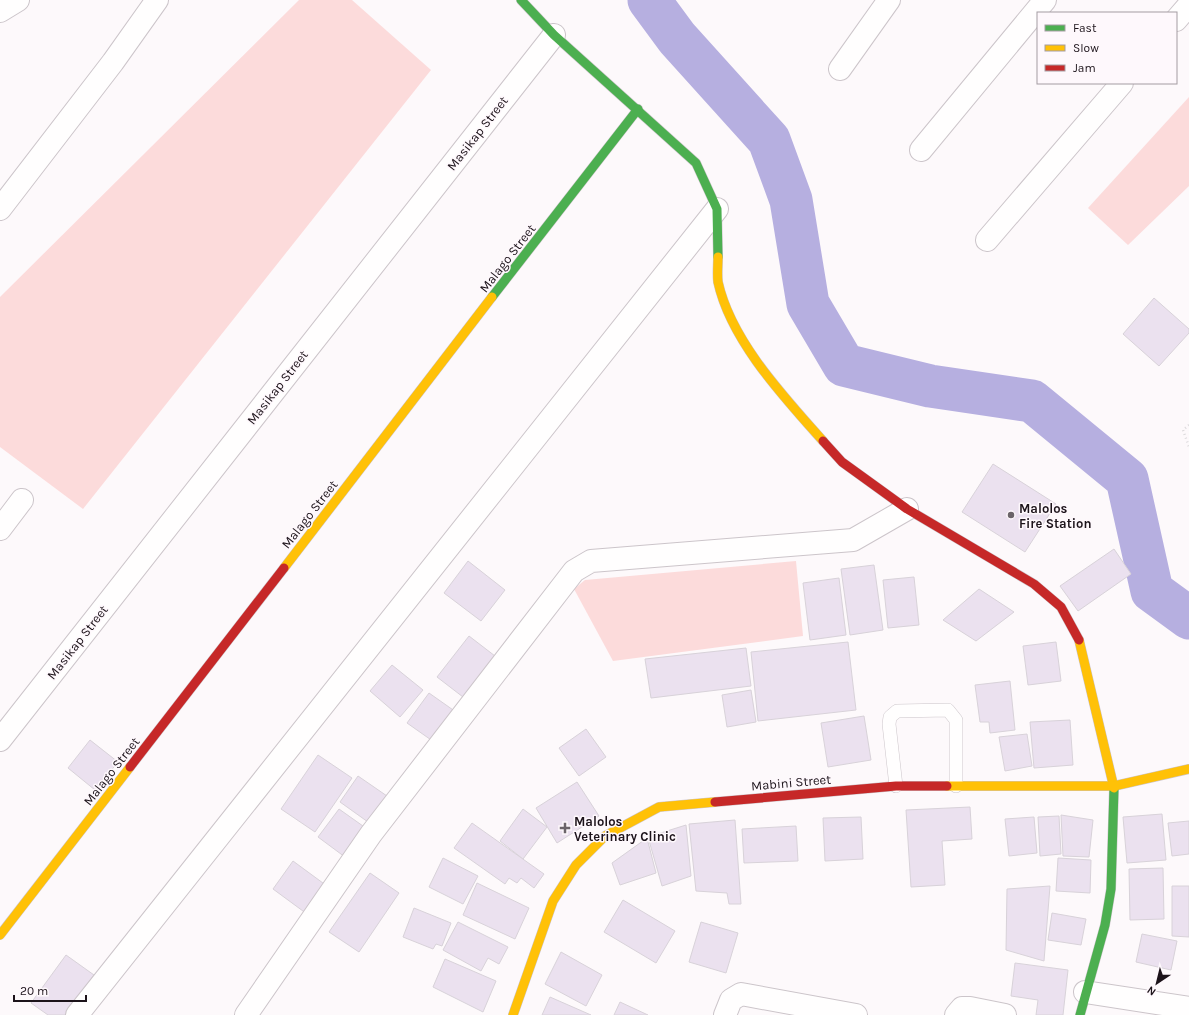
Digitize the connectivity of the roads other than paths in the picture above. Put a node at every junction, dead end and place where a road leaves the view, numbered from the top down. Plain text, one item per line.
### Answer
1 (18, 0) edge
2 (157, 0) edge
3 (521, 0) edge
4 (889, 0) edge
5 (1045, 0) edge
6 (1189, 5) edge
7 (0, 11) edge
8 (1177, 19) edge
9 (554, 35) junction
10 (840, 69) dead end
11 (1121, 84) edge
12 (638, 109) junction
13 (921, 150) dead end
14 (0, 209) edge
15 (716, 209) junction
16 (988, 240) dead end
17 (22, 500) dead end
18 (907, 509) junction
19 (0, 529) edge
20 (0, 740) edge
21 (1189, 769) edge
22 (896, 786) junction
23 (956, 786) junction
24 (1114, 786) junction
25 (0, 935) edge
26 (1085, 992) junction
27 (1189, 1008) edge
28 (77, 1015) edge
29 (246, 1015) edge
30 (513, 1015) edge
31 (725, 1015) edge
32 (856, 1015) edge
33 (956, 1015) edge
34 (1005, 1015) edge
35 (1080, 1015) edge

1 - 7 street
2 - 14 street
3 - 9 street
4 - 10 street
5 - 13 street
6 - 8 street
9 - 12 street
9 - 20 street, Masikap Street
11 - 16 street
12 - 15 street
12 - 25 street, Malago Street
15 - 18 street
15 - 28 street
17 - 19 street
18 - 24 street
18 - 29 street
21 - 24 street, Mabini Street
22 - 23 street, Mabini Street
22 - 23 lane
22 - 30 street, Mabini Street
23 - 24 street, Mabini Street
24 - 26 street
26 - 27 street
26 - 35 street
31 - 32 street
33 - 34 street

